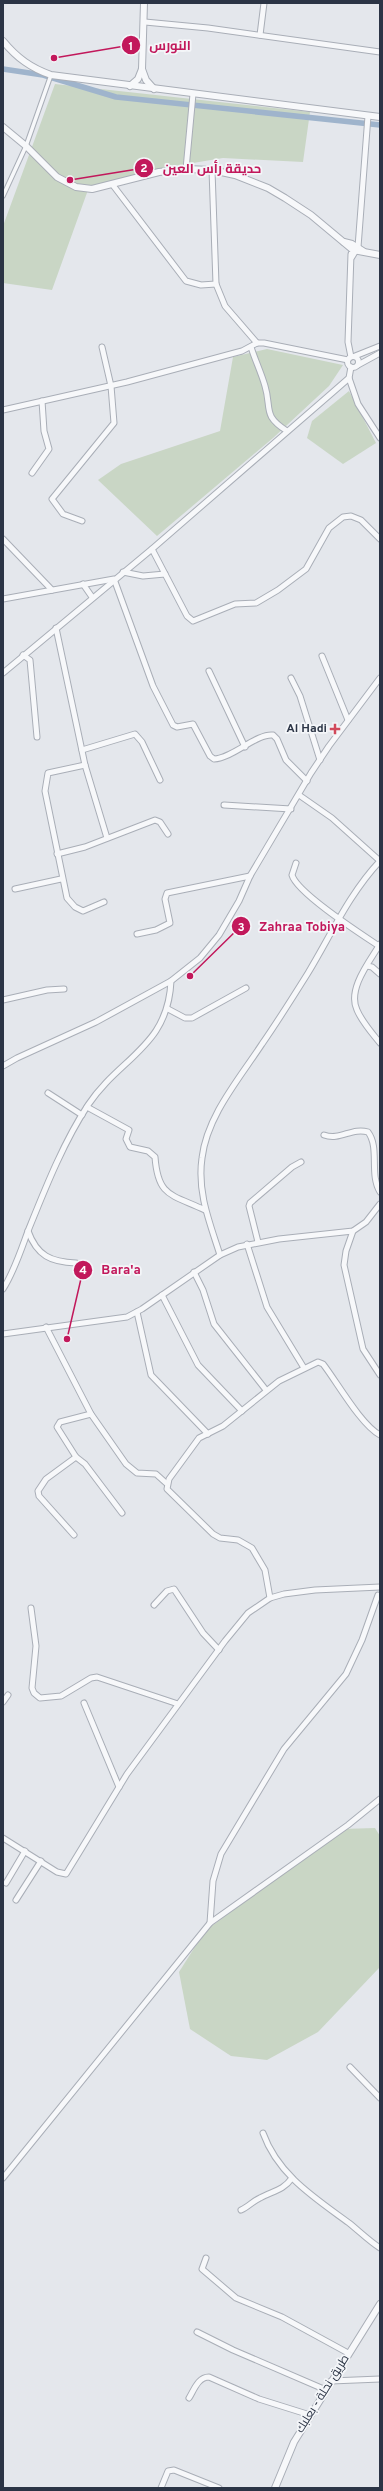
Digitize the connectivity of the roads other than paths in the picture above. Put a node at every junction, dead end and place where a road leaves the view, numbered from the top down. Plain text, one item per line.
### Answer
1 (144, 3) edge
2 (264, 3) edge
3 (145, 22) junction
4 (260, 35) junction
5 (3, 41) edge
6 (380, 52) edge
7 (142, 69) junction
8 (51, 75) junction
9 (130, 86) junction
10 (154, 89) junction
11 (192, 96) junction
12 (368, 116) junction
13 (380, 117) edge
14 (3, 127) edge
15 (26, 146) junction
16 (186, 169) junction
17 (212, 170) junction
18 (112, 184) junction
19 (3, 196) edge
20 (358, 234) junction
21 (348, 244) junction
22 (359, 250) junction
23 (380, 255) edge
24 (352, 257) junction
25 (216, 284) junction
26 (257, 344) junction
27 (251, 346) junction
28 (380, 346) edge
29 (102, 347) dead end
30 (380, 353) edge
31 (351, 358) junction
32 (358, 365) junction
33 (351, 367) junction
34 (349, 378) junction
35 (111, 386) junction
36 (42, 401) junction
37 (3, 410) edge
38 (287, 431) junction
39 (380, 438) edge
40 (32, 473) dead end
41 (82, 521) dead end
42 (380, 539) edge
43 (3, 540) edge
44 (152, 549) junction
45 (123, 572) junction
46 (165, 574) junction
47 (114, 579) junction
48 (83, 584) junction
49 (52, 590) junction
50 (92, 597) junction
51 (3, 599) edge
52 (56, 628) junction
53 (23, 655) junction
54 (322, 656) dead end
55 (208, 671) dead end
56 (3, 673) edge
57 (292, 678) dead end
58 (380, 678) edge
59 (348, 720) junction
60 (37, 737) dead end
61 (245, 747) junction
62 (82, 750) junction
63 (320, 760) junction
64 (85, 765) junction
65 (160, 780) dead end
66 (307, 781) junction
67 (299, 795) junction
68 (224, 805) dead end
69 (291, 809) junction
70 (168, 834) dead end
71 (108, 838) junction
72 (57, 854) junction
73 (380, 861) edge
74 (296, 863) dead end
75 (250, 876) junction
76 (61, 879) junction
77 (16, 889) dead end
78 (104, 902) dead end
79 (340, 919) junction
80 (137, 934) dead end
81 (379, 945) edge
82 (367, 966) junction
83 (380, 974) edge
84 (171, 981) junction
85 (246, 988) dead end
86 (64, 989) dead end
87 (3, 1000) edge
88 (168, 1009) junction
89 (380, 1043) edge
90 (3, 1066) edge
91 (48, 1093) dead end
92 (87, 1107) junction
93 (82, 1115) junction
94 (324, 1135) dead end
95 (301, 1162) dead end
96 (380, 1192) edge
97 (380, 1204) edge
98 (205, 1210) junction
99 (353, 1231) junction
100 (28, 1232) junction
101 (258, 1242) junction
102 (247, 1244) junction
103 (220, 1255) junction
104 (76, 1263) dead end
105 (194, 1272) junction
106 (3, 1289) edge
107 (162, 1296) junction
108 (137, 1312) junction
109 (46, 1327) junction
110 (3, 1334) edge
111 (304, 1368) junction
112 (380, 1375) edge
113 (266, 1390) junction
114 (242, 1411) junction
115 (91, 1414) junction
116 (208, 1434) junction
117 (380, 1435) edge
118 (76, 1456) junction
119 (166, 1483) junction
120 (122, 1514) dead end
121 (74, 1535) dead end
122 (380, 1587) edge
123 (379, 1594) edge
124 (270, 1598) junction
125 (154, 1605) dead end
126 (31, 1608) dead end
127 (219, 1650) junction
128 (8, 1695) dead end
129 (3, 1702) edge
130 (84, 1702) dead end
131 (178, 1704) junction
132 (120, 1787) junction
133 (380, 1799) edge
134 (3, 1838) edge
135 (25, 1852) junction
136 (41, 1861) junction
137 (6, 1883) dead end
138 (16, 1900) dead end
139 (210, 1922) junction
140 (350, 2066) dead end
141 (380, 2098) edge
142 (263, 2133) dead end
143 (3, 2178) edge
144 (292, 2178) junction
145 (241, 2210) dead end
146 (380, 2248) edge
147 (206, 2258) dead end
148 (380, 2305) edge
149 (196, 2332) dead end
150 (348, 2353) junction
151 (380, 2379) edge
152 (331, 2381) junction
153 (326, 2390) junction
154 (189, 2398) dead end
155 (310, 2415) junction
156 (161, 2488) edge
157 (219, 2488) edge
158 (275, 2488) edge

1 - 3 street
2 - 4 street
3 - 4 street
3 - 7 street
4 - 6 street
5 - 8 street
7 - 9 street
7 - 10 street
8 - 9 street
8 - 15 street
9 - 10 street
10 - 11 street
11 - 12 street
11 - 16 street
12 - 13 street
12 - 20 street
14 - 15 street
15 - 18 street
15 - 19 street
16 - 17 street
16 - 18 street
17 - 21 street
17 - 25 street
18 - 25 street
20 - 21 street
20 - 22 street
21 - 22 street
21 - 24 street
22 - 23 street
22 - 24 street
24 - 31 street
25 - 26 street
26 - 27 street
26 - 31 street
27 - 35 street
27 - 38 street
28 - 31 street
29 - 35 street
30 - 32 street
31 - 32 street
31 - 33 street
32 - 33 street
33 - 34 street
34 - 38 street
34 - 39 street
35 - 36 street
35 - 41 street
36 - 37 street
36 - 40 street
38 - 44 street
42 - 46 street
43 - 49 street
44 - 45 street
44 - 46 street
45 - 46 street
45 - 47 street
47 - 48 street
47 - 50 street
47 - 61 street
48 - 49 street
48 - 50 street
49 - 51 street
50 - 52 street
52 - 53 street
52 - 62 street
53 - 56 street
53 - 60 street
54 - 59 street
55 - 61 street
57 - 63 street
58 - 59 street
59 - 63 street
61 - 66 street
62 - 64 street
62 - 65 street
63 - 66 street
64 - 71 street
64 - 72 street
66 - 67 street
67 - 69 street
67 - 73 street
68 - 69 street
69 - 75 street
70 - 71 street
71 - 72 street
72 - 76 street
73 - 79 street
74 - 79 street
75 - 80 street
75 - 84 street
76 - 77 street
76 - 78 street
79 - 81 street
79 - 98 street
81 - 82 street
82 - 83 street
82 - 89 street
84 - 88 street
84 - 90 street
85 - 88 street
86 - 87 street
88 - 92 street
91 - 93 street
92 - 93 street
92 - 98 street
93 - 100 street
94 - 96 street
95 - 101 street
97 - 99 street
98 - 103 street
99 - 101 street
99 - 112 street
100 - 104 street
100 - 106 street
101 - 102 street
102 - 103 street
102 - 111 street
103 - 105 street
105 - 107 street
105 - 113 street
107 - 108 street
107 - 114 street
108 - 109 street
108 - 116 street
109 - 110 street
109 - 115 street
111 - 113 street
111 - 117 street
113 - 114 street
114 - 116 street
115 - 118 street
115 - 119 street
116 - 119 street
118 - 120 street
118 - 121 street
119 - 124 street
122 - 124 street
123 - 139 street
124 - 127 street
125 - 127 street
126 - 131 street
127 - 131 street
128 - 129 street
130 - 132 street
131 - 132 street
132 - 136 street
133 - 139 street
134 - 135 street
135 - 136 street
135 - 137 street
136 - 138 street
139 - 143 street
140 - 141 street
142 - 144 street
144 - 145 street
144 - 146 street
147 - 150 street
148 - 150 street, طريق نحلة - بعلبك
149 - 153 street
150 - 152 street, طريق نحلة - بعلبك
151 - 152 street
152 - 153 street, طريق نحلة - بعلبك
153 - 155 street, طريق نحلة - بعلبك
154 - 155 street
155 - 158 street, طريق نحلة - بعلبك
156 - 157 street

